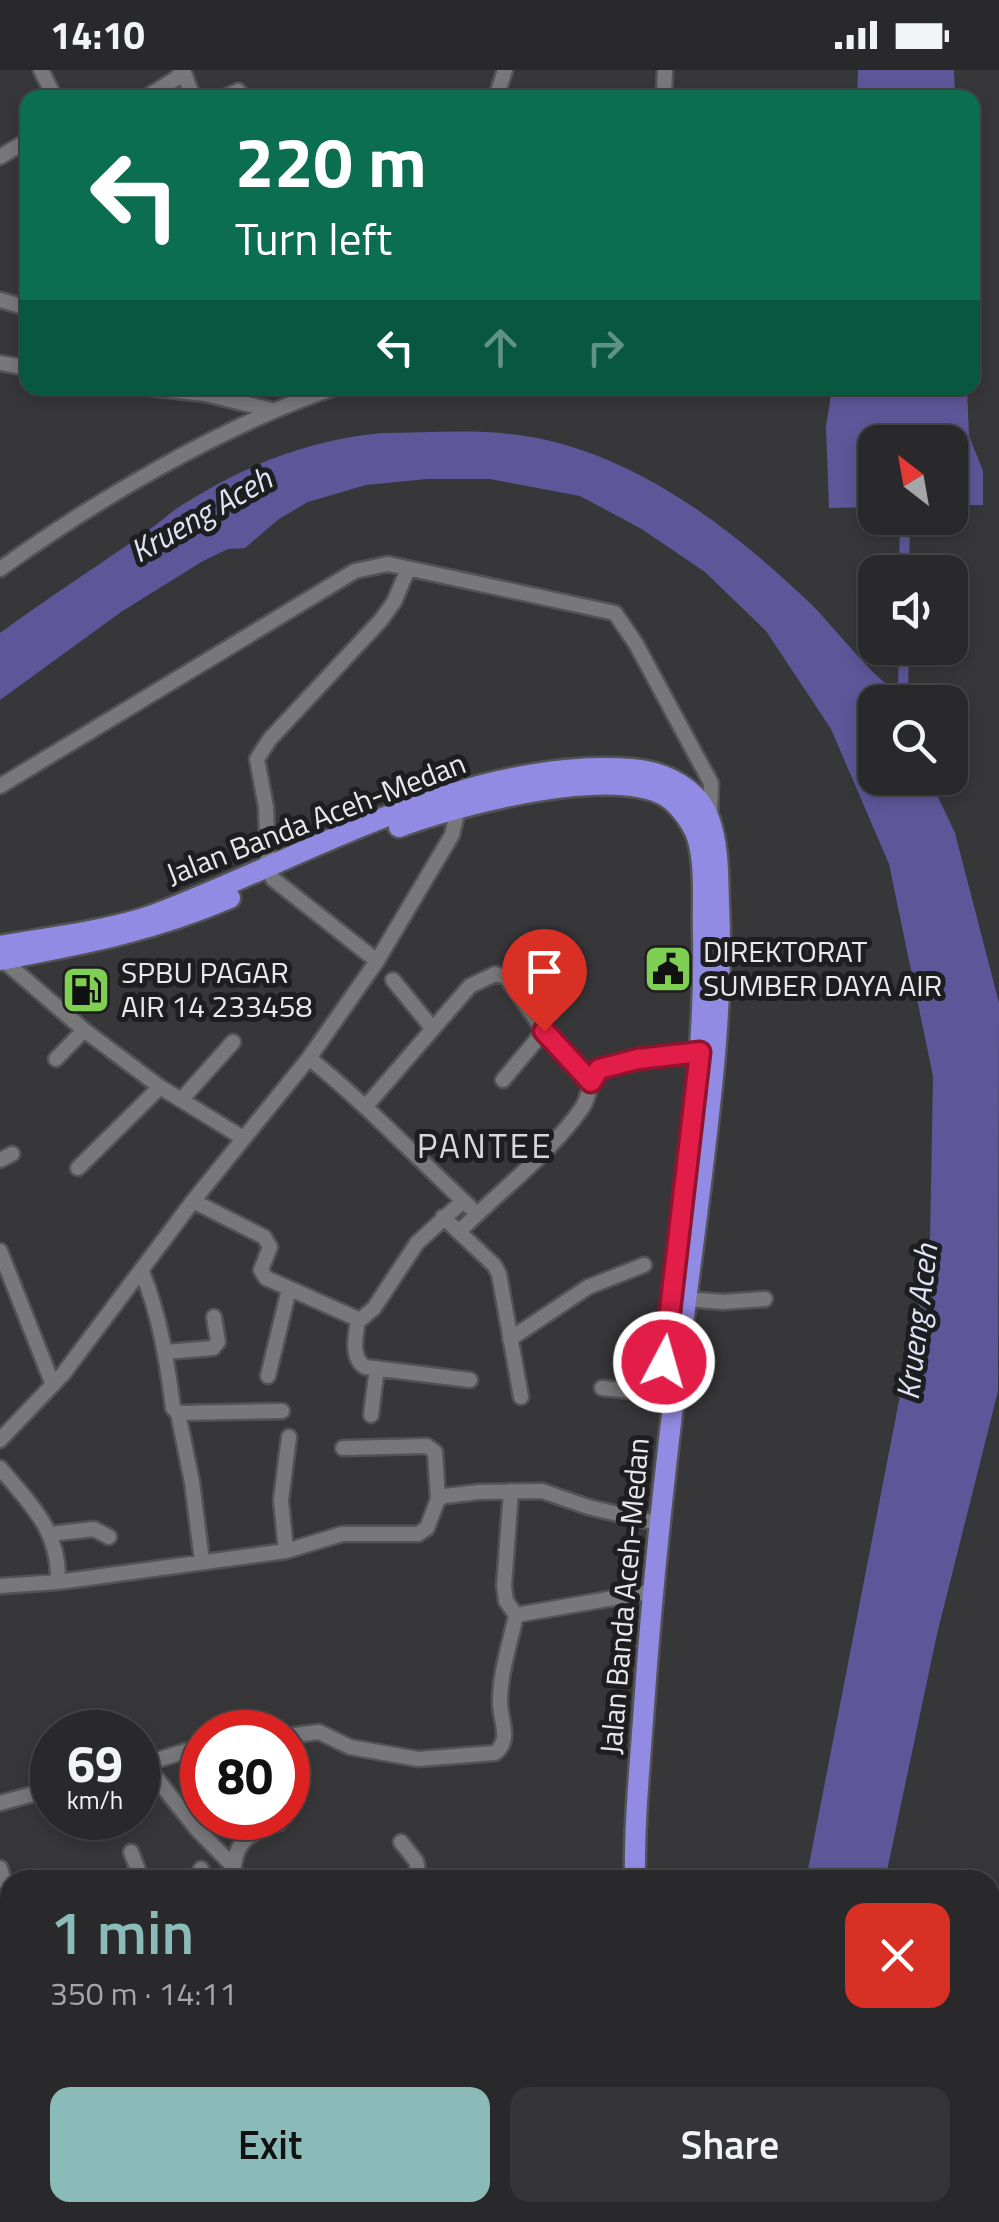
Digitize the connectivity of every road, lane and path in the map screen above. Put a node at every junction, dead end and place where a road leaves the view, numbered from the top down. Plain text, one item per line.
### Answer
1 (183, 70) edge
2 (158, 90) edge
3 (209, 395) edge
4 (315, 395) edge
5 (273, 410) junction
6 (0, 568) edge
7 (408, 570) junction
8 (0, 786) edge
9 (458, 809) junction
10 (710, 820) junction
11 (270, 874) junction
12 (1, 956) edge
13 (377, 961) junction
14 (394, 980) dead end
15 (433, 1029) junction
16 (84, 1030) junction
17 (544, 1031) junction
18 (233, 1042) dead end
19 (700, 1052) junction
20 (310, 1058) junction
21 (56, 1059) dead end
22 (503, 1080) dead end
23 (591, 1082) junction
24 (160, 1086) junction
25 (182, 1098) junction
26 (368, 1106) junction
27 (243, 1138) junction
28 (78, 1168) dead end
29 (463, 1200) junction
30 (192, 1201) junction
31 (477, 1213) junction
32 (443, 1217) junction
33 (459, 1232) junction
34 (0, 1251) edge
35 (644, 1266) dead end
36 (142, 1272) junction
37 (289, 1289) junction
38 (678, 1298) junction
39 (766, 1299) dead end
40 (214, 1317) dead end
41 (358, 1320) junction
42 (510, 1339) junction
43 (166, 1352) junction
44 (377, 1368) junction
45 (268, 1376) dead end
46 (470, 1380) dead end
47 (53, 1386) junction
48 (602, 1388) dead end
49 (660, 1394) junction
50 (521, 1397) dead end
51 (282, 1411) dead end
52 (178, 1413) junction
53 (371, 1415) dead end
54 (289, 1436) dead end
55 (0, 1440) edge
56 (343, 1448) dead end
57 (0, 1468) edge
58 (511, 1491) junction
59 (438, 1499) junction
60 (648, 1520) junction
61 (50, 1534) junction
62 (109, 1536) dead end
63 (286, 1551) junction
64 (202, 1561) junction
65 (58, 1582) junction
66 (0, 1586) edge
67 (643, 1594) junction
68 (516, 1615) junction
69 (310, 1733) edge
70 (160, 1783) edge
71 (30, 1794) edge
72 (0, 1802) edge
73 (246, 1840) edge
74 (401, 1842) dead end
75 (131, 1852) dead end
76 (138, 1870) edge
77 (231, 1870) edge
78 (234, 1870) edge
79 (418, 1870) edge
80 (625, 1870) edge
81 (636, 1870) edge

1 - 2 street
3 - 5 street
4 - 5 street
5 - 6 street
7 - 8 street
7 - 10 street
7 - 11 street
9 - 11 highway, Jalan Banda Aceh-Medan
9 - 13 street
9 - 19 highway, Jalan Banda Aceh-Medan
10 - 11 highway, Jalan Banda Aceh-Medan
10 - 38 highway, Jalan Banda Aceh-Medan
11 - 12 highway, Jalan Banda Aceh-Medan
11 - 13 street
12 - 16 street
13 - 20 street
14 - 15 street
15 - 17 street
15 - 26 street
16 - 21 street
16 - 24 street
17 - 22 street
17 - 23 street
18 - 25 street
19 - 23 street
19 - 38 highway, Jalan Banda Aceh-Medan
20 - 26 street
20 - 27 street
23 - 31 street
24 - 25 street
24 - 28 street
25 - 27 street
26 - 29 street
27 - 30 street
29 - 31 street
29 - 32 street
30 - 36 street
30 - 37 street
31 - 33 street
32 - 33 street
32 - 41 street
33 - 42 street
34 - 47 street
35 - 42 street
36 - 43 street
36 - 47 street
37 - 41 street
37 - 45 street
38 - 39 street
38 - 49 highway, Jalan Banda Aceh-Medan
38 - 81 highway, Jalan Banda Aceh-Medan
40 - 43 street
41 - 44 street
42 - 50 street
43 - 52 street
44 - 46 street
44 - 53 street
47 - 55 street
48 - 49 street
49 - 60 highway, Jalan Banda Aceh-Medan
51 - 52 street
52 - 64 street
54 - 63 street
56 - 59 street
57 - 61 street
58 - 59 street
58 - 60 street
58 - 68 street
59 - 63 street
60 - 67 highway, Jalan Banda Aceh-Medan
61 - 62 street
61 - 65 street
63 - 64 street
64 - 65 street
65 - 66 street
67 - 68 street
67 - 80 highway, Jalan Banda Aceh-Medan
68 - 69 street
70 - 77 street
71 - 72 street
73 - 78 street
74 - 79 street
75 - 76 street

